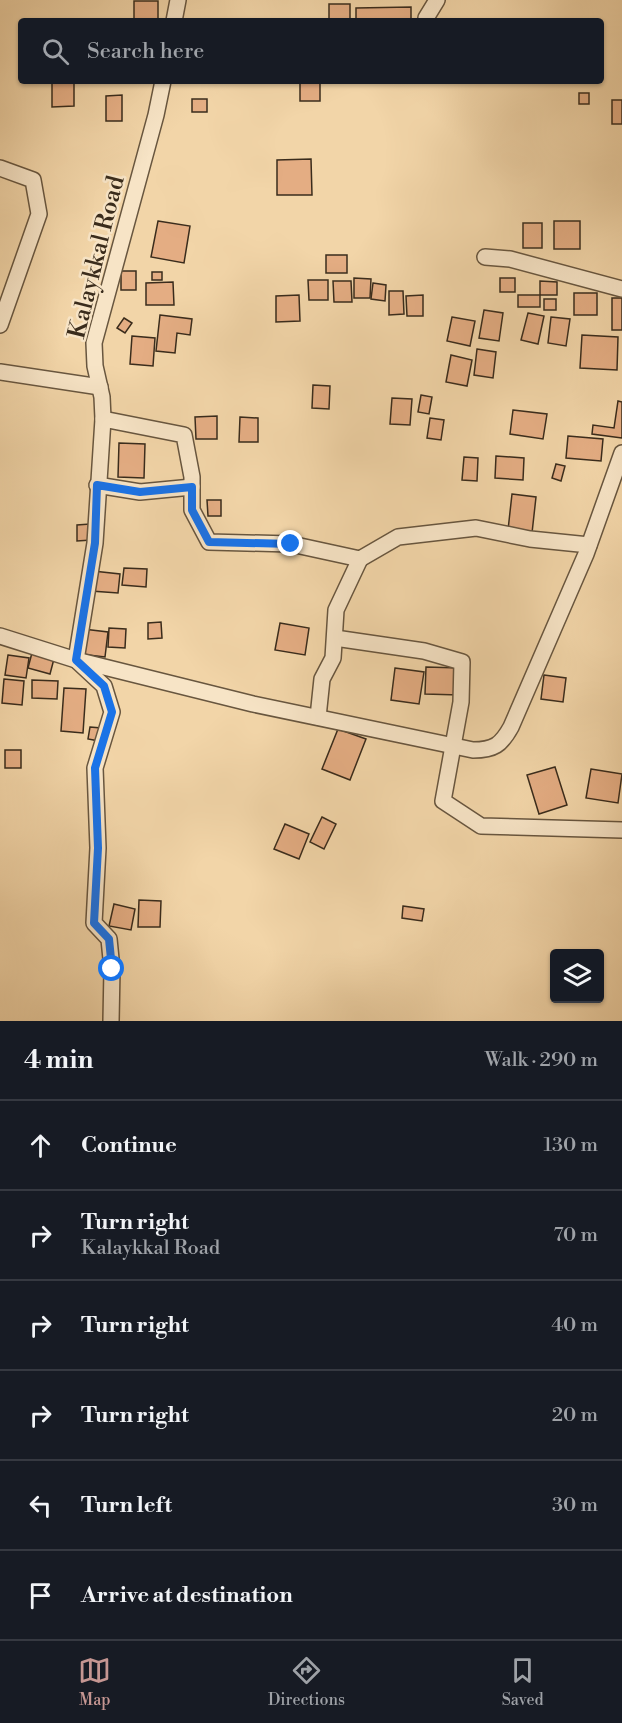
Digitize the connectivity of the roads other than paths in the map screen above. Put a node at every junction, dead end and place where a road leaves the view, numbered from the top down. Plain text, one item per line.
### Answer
1 (178, 0) edge
2 (437, 0) edge
3 (175, 18) edge
4 (426, 18) dead end
5 (162, 84) edge
6 (0, 168) edge
7 (485, 257) dead end
8 (622, 289) edge
9 (0, 325) edge
10 (0, 372) edge
11 (100, 387) junction
12 (103, 419) junction
13 (622, 453) edge
14 (97, 485) junction
15 (192, 487) junction
16 (589, 544) junction
17 (360, 559) junction
18 (0, 636) edge
19 (335, 638) junction
20 (76, 660) junction
21 (318, 717) junction
22 (452, 746) junction
23 (622, 830) edge
24 (111, 1021) edge

1 - 3 street
2 - 4 street
5 - 11 street, Kalaykkal Road
6 - 9 street
7 - 8 street
10 - 11 street
11 - 12 street, Kalaykkal Road
12 - 14 street, Kalaykkal Road
12 - 15 street
13 - 16 street
14 - 15 street
14 - 20 street, Kalaykkal Road
15 - 17 street
16 - 17 street
16 - 22 street
17 - 19 street
18 - 20 street
19 - 21 street
19 - 22 street
20 - 21 street
20 - 24 street
21 - 22 street
22 - 23 street

